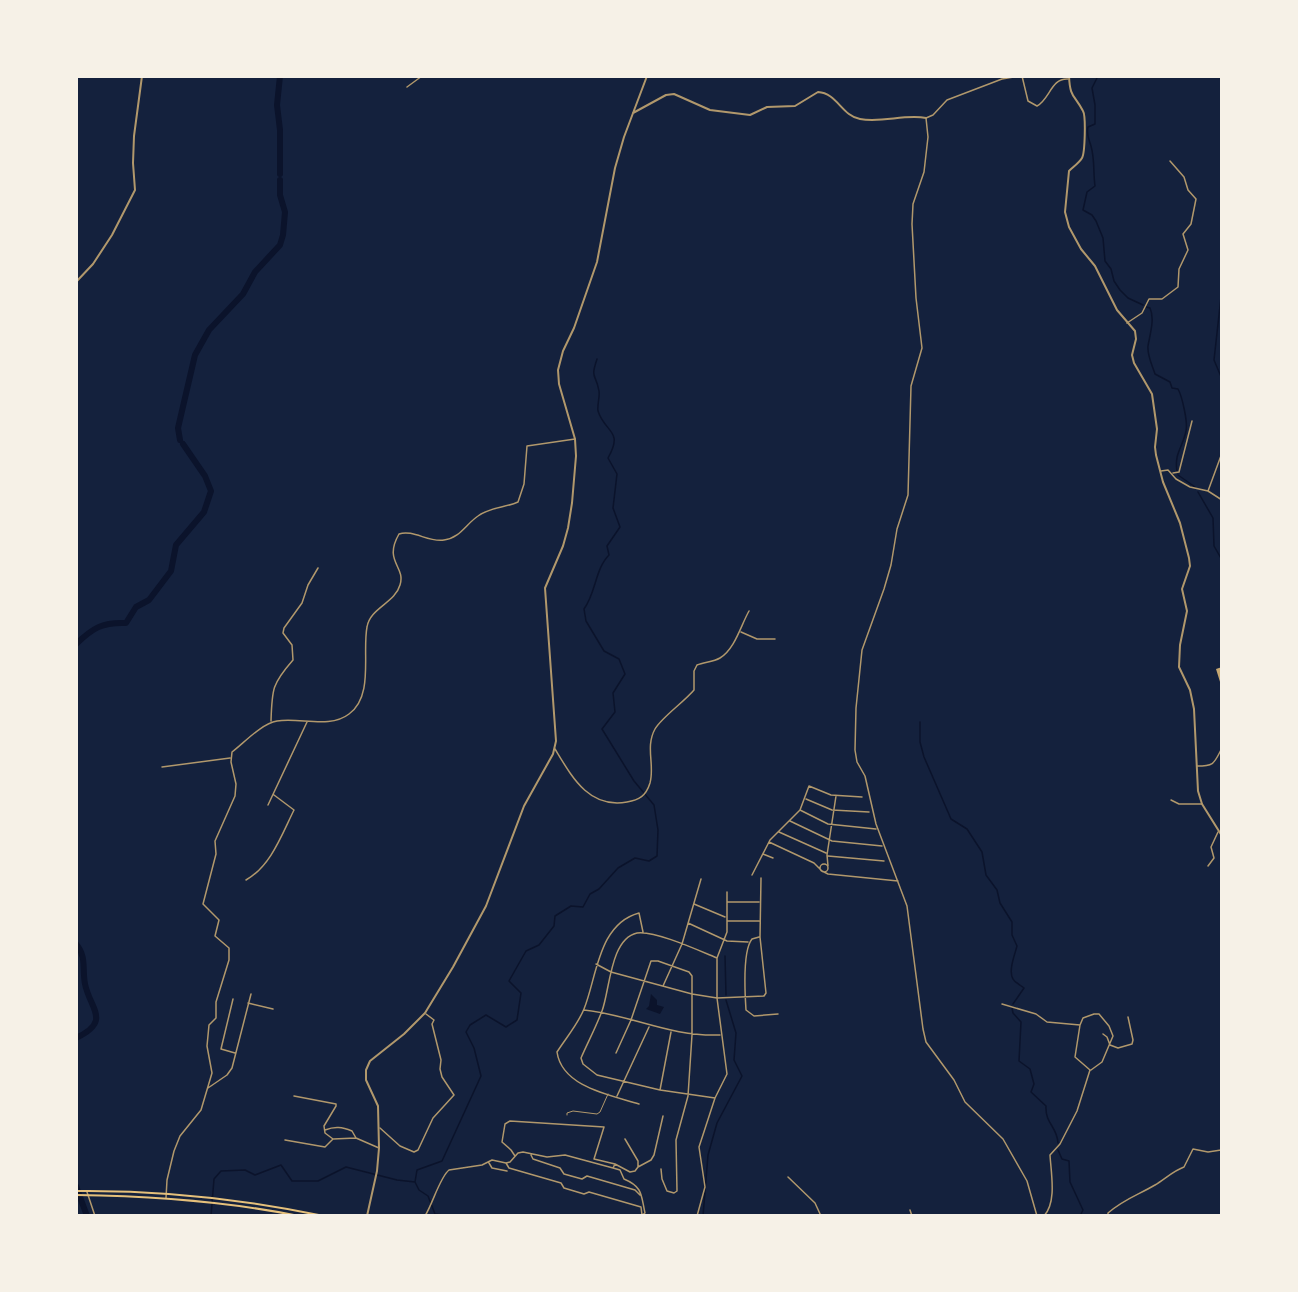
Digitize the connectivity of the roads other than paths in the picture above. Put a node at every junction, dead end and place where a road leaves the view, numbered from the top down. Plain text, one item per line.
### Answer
1 (142, 76) edge
2 (422, 76) edge
3 (647, 76) edge
4 (1020, 76) edge
5 (1069, 78) edge
6 (407, 87) dead end
7 (633, 113) junction
8 (926, 118) junction
9 (1170, 161) dead end
10 (76, 282) edge
11 (1127, 323) junction
12 (1192, 421) dead end
13 (575, 438) junction
14 (1221, 453) edge
15 (1161, 471) junction
16 (1179, 472) junction
17 (1183, 472) dead end
18 (1172, 474) junction
19 (1208, 491) junction
20 (1221, 500) edge
21 (318, 568) dead end
22 (749, 611) dead end
23 (740, 631) junction
24 (774, 639) dead end
25 (307, 721) junction
26 (271, 723) junction
27 (555, 748) junction
28 (1221, 748) edge
29 (231, 758) junction
30 (1196, 766) junction
31 (162, 767) dead end
32 (274, 795) junction
33 (836, 795) junction
34 (862, 797) dead end
35 (805, 798) junction
36 (1171, 800) dead end
37 (1202, 804) junction
38 (268, 805) dead end
39 (800, 810) junction
40 (834, 810) junction
41 (869, 812) dead end
42 (789, 821) junction
43 (832, 825) junction
44 (876, 829) dead end
45 (779, 831) junction
46 (1219, 832) junction
47 (1221, 836) edge
48 (829, 840) junction
49 (769, 842) junction
50 (882, 846) dead end
51 (762, 854) junction
52 (827, 854) junction
53 (773, 858) dead end
54 (884, 861) dead end
55 (822, 864) junction
56 (1208, 866) dead end
57 (828, 867) junction
58 (821, 871) junction
59 (834, 874) junction
60 (752, 876) dead end
61 (761, 878) dead end
62 (701, 879) dead end
63 (246, 880) dead end
64 (900, 881) junction
65 (727, 892) dead end
66 (727, 902) junction
67 (761, 902) junction
68 (693, 903) junction
69 (727, 919) junction
70 (760, 921) junction
71 (687, 922) junction
72 (643, 933) junction
73 (760, 937) junction
74 (724, 939) junction
75 (749, 942) junction
76 (682, 944) junction
77 (717, 958) junction
78 (596, 964) junction
79 (672, 965) junction
80 (611, 972) junction
81 (644, 980) junction
82 (663, 986) junction
83 (250, 994) dead end
84 (692, 994) junction
85 (745, 997) junction
86 (717, 998) junction
87 (233, 999) dead end
88 (248, 1003) junction
89 (1002, 1004) dead end
90 (273, 1009) dead end
91 (584, 1010) junction
92 (602, 1012) junction
93 (425, 1013) junction
94 (778, 1014) dead end
95 (1128, 1017) dead end
96 (631, 1020) junction
97 (1080, 1025) junction
98 (649, 1026) junction
99 (671, 1032) junction
100 (1103, 1034) dead end
101 (692, 1035) junction
102 (722, 1035) junction
103 (1110, 1045) junction
104 (236, 1053) junction
105 (616, 1053) dead end
106 (1090, 1070) junction
107 (625, 1081) junction
108 (207, 1089) junction
109 (660, 1090) junction
110 (608, 1094) junction
111 (688, 1095) junction
112 (294, 1096) dead end
113 (616, 1097) junction
114 (715, 1098) junction
115 (639, 1104) dead end
116 (567, 1115) dead end
117 (663, 1116) dead end
118 (379, 1127) junction
119 (325, 1130) junction
120 (356, 1138) junction
121 (333, 1139) junction
122 (625, 1139) dead end
123 (285, 1140) dead end
124 (379, 1148) junction
125 (1221, 1149) edge
126 (530, 1154) junction
127 (515, 1156) junction
128 (1221, 1162) edge
129 (488, 1163) junction
130 (506, 1163) junction
131 (615, 1164) junction
132 (638, 1167) junction
133 (614, 1168) junction
134 (661, 1169) dead end
135 (507, 1171) dead end
136 (788, 1177) dead end
137 (86, 1192) junction
138 (76, 1193) edge
139 (166, 1196) junction
140 (641, 1196) junction
141 (910, 1210) dead end
142 (95, 1215) edge
143 (299, 1215) edge
144 (324, 1215) edge
145 (367, 1215) edge
146 (425, 1215) edge
147 (697, 1215) edge
148 (820, 1215) edge
149 (912, 1215) edge
150 (1037, 1215) edge
151 (1044, 1215) edge
152 (1108, 1215) edge

1 - 10 street
2 - 6 street
3 - 7 street
4 - 5 street
4 - 8 street
5 - 11 street
7 - 8 street
7 - 13 street
8 - 64 street
9 - 11 street
11 - 15 street
12 - 16 street
13 - 25 street
13 - 27 street
14 - 19 street
15 - 18 street
15 - 30 street
16 - 17 street
16 - 18 street
18 - 19 street
19 - 20 street
21 - 26 street
22 - 23 street
23 - 24 street
23 - 27 street
25 - 26 street
25 - 32 street
26 - 29 street
27 - 93 street
28 - 30 street
29 - 31 street
29 - 108 street
30 - 37 street
32 - 38 street
32 - 63 street
33 - 34 street
33 - 35 street
33 - 40 street
35 - 39 street
35 - 40 street
36 - 37 street
37 - 46 street
39 - 42 street
39 - 43 street
40 - 41 street
40 - 43 street
42 - 45 street
42 - 48 street
43 - 44 street
43 - 48 street
45 - 49 street
45 - 52 street
46 - 47 street
46 - 56 street
48 - 50 street
48 - 52 street
49 - 51 street
49 - 58 street
51 - 53 street
51 - 60 street
52 - 54 street
52 - 55 street
52 - 57 street
55 - 57 street
55 - 58 street
57 - 58 street
57 - 59 street
58 - 59 street
59 - 64 street
61 - 67 street
62 - 68 street
64 - 150 street
65 - 66 street
66 - 67 street
66 - 69 street
67 - 70 street
68 - 69 street
68 - 71 street
69 - 70 street
69 - 74 street
70 - 73 street
71 - 74 street
71 - 76 street
72 - 76 street
72 - 78 street
72 - 80 street
73 - 75 street
73 - 85 street
74 - 75 street
74 - 77 street
75 - 85 street
76 - 77 street
76 - 79 street
77 - 86 street
78 - 80 street
78 - 91 street
79 - 81 street
79 - 82 street
79 - 84 street
80 - 81 street
80 - 92 street
81 - 82 street
81 - 96 street
82 - 84 street
83 - 88 street
84 - 86 street
84 - 101 street
85 - 86 street
85 - 94 street
86 - 102 street
87 - 104 street
88 - 90 street
88 - 104 street
89 - 97 street
91 - 92 street
91 - 110 street
92 - 96 street
92 - 107 street
93 - 118 street
93 - 118 street
95 - 103 street
96 - 98 street
96 - 105 street
97 - 103 street
97 - 106 street
98 - 99 street
98 - 107 street
99 - 101 street
99 - 109 street
100 - 103 street
101 - 102 street
101 - 111 street
102 - 114 street
103 - 106 street
104 - 108 street
106 - 151 street
107 - 109 street
107 - 113 street
108 - 139 street
109 - 111 street
110 - 113 street
110 - 116 lane
111 - 114 street
111 - 134 street
112 - 119 street
113 - 115 street
114 - 147 street
117 - 132 street
118 - 124 street
119 - 120 street
119 - 121 street
120 - 121 street
120 - 124 street
121 - 123 street
122 - 132 street
124 - 145 street
125 - 128 street
125 - 152 street
126 - 127 street
126 - 133 street
126 - 140 street
127 - 130 street
127 - 131 street
129 - 130 street
129 - 135 street
129 - 146 street
130 - 140 street
131 - 132 street
131 - 133 street
133 - 140 street
136 - 148 street
137 - 138 main road
137 - 138 main road
137 - 139 main road
137 - 142 street
139 - 143 main road
139 - 144 main road
141 - 149 street

